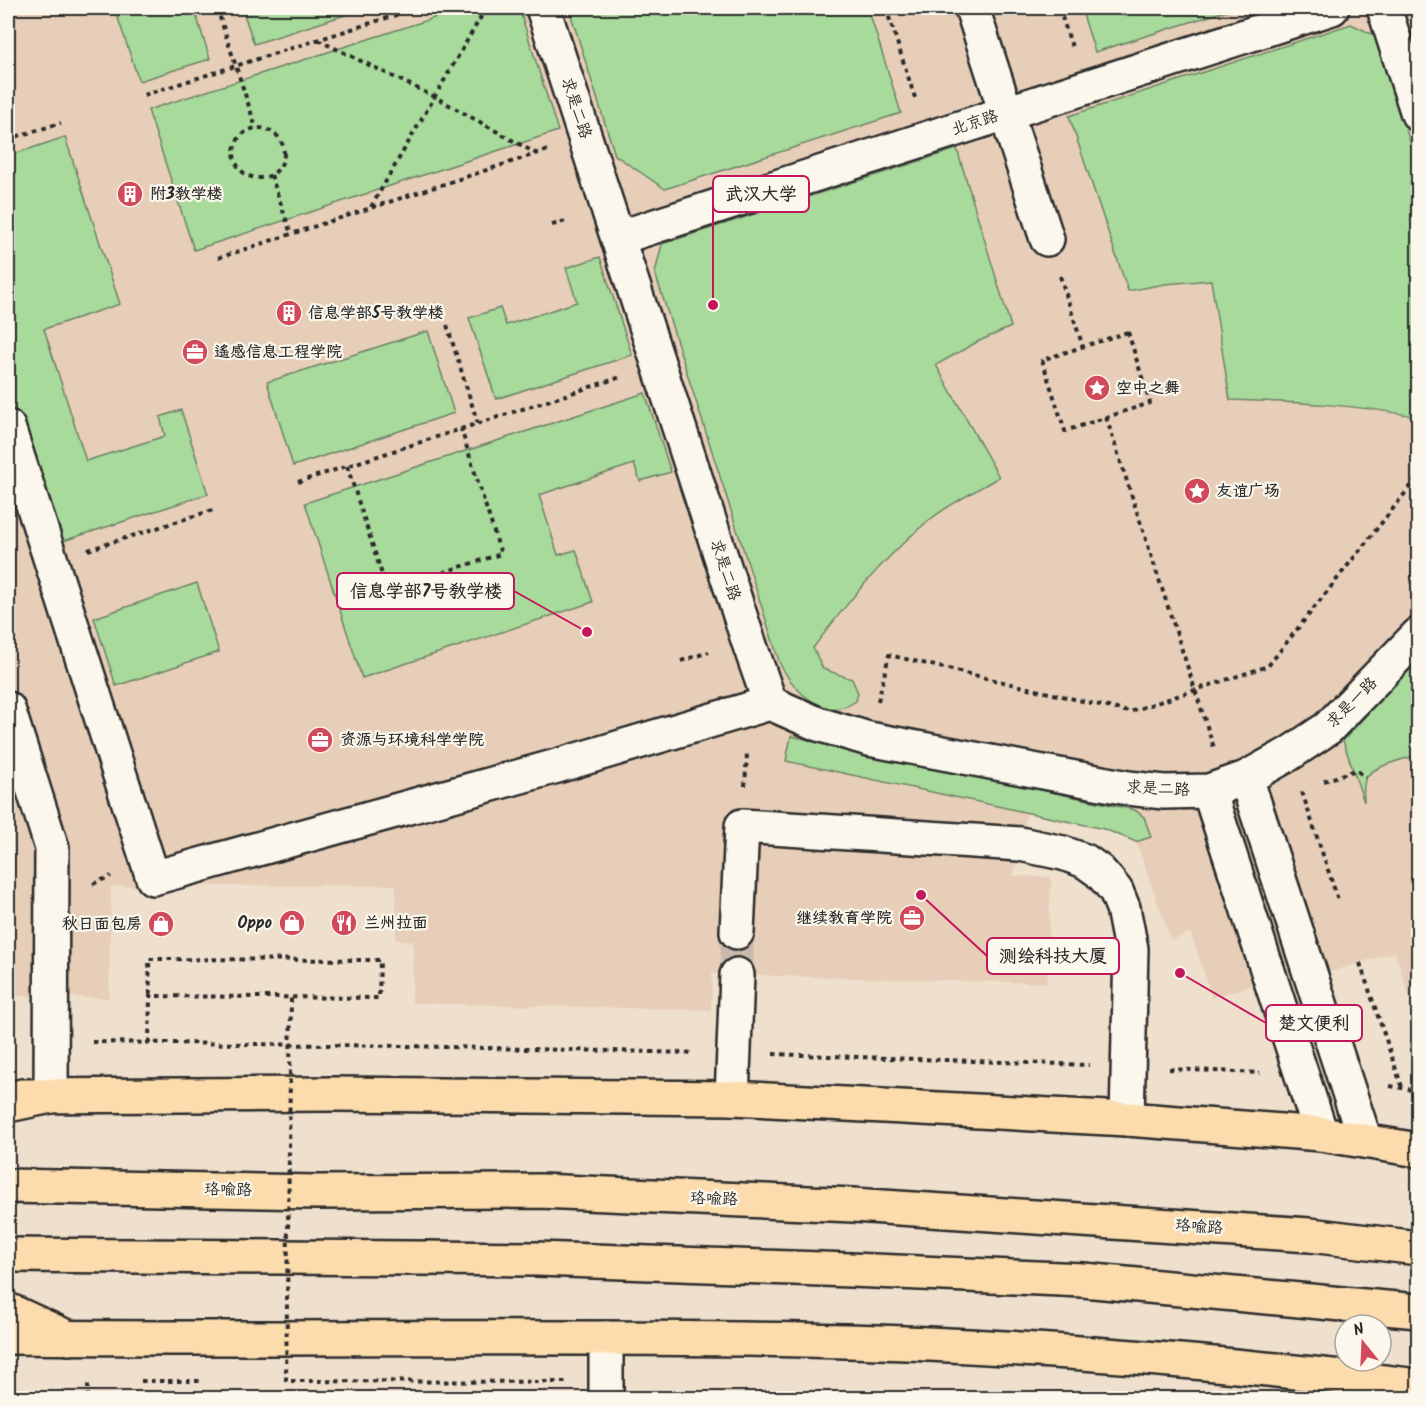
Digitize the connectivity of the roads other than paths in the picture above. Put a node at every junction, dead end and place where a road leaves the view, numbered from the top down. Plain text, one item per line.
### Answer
1 (543, 8) edge
2 (972, 8) edge
3 (1332, 8) edge
4 (1384, 8) edge
5 (1411, 65) edge
6 (1006, 113) junction
7 (1419, 114) edge
8 (618, 238) junction
9 (1047, 239) road end
10 (8, 427) edge
11 (1419, 635) edge
12 (770, 703) junction
13 (8, 709) edge
14 (1227, 785) junction
15 (737, 932) tunnel mouth
16 (736, 975) tunnel mouth
17 (8, 1096) edge
18 (51, 1096) junction
19 (732, 1098) junction
20 (8, 1106) edge
21 (1127, 1119) junction
22 (1322, 1134) junction
23 (1365, 1141) junction
24 (1419, 1150) edge
25 (8, 1186) edge
26 (1419, 1248) edge
27 (8, 1254) edge
28 (8, 1310) edge
29 (1419, 1311) edge
30 (8, 1337) edge
31 (69, 1338) junction
32 (606, 1338) junction
33 (606, 1390) edge
34 (1416, 1390) edge

1 - 8 street, 求是二路
2 - 6 street
3 - 6 street, 北京路
4 - 5 street
5 - 7 street
6 - 8 street, 北京路
6 - 9 street
8 - 12 street, 求是二路
10 - 12 street
11 - 14 street, 求是一路
12 - 14 street, 求是二路
13 - 18 street
14 - 22 street
14 - 23 street
15 - 21 street
16 - 19 street
17 - 18 main road
18 - 19 main road
18 - 20 main road
19 - 21 main road
21 - 22 main road
22 - 23 main road
23 - 24 main road
25 - 26 main road, 珞喻路
27 - 29 main road
28 - 31 main road
30 - 31 main road
31 - 32 main road
32 - 33 street
32 - 34 main road

